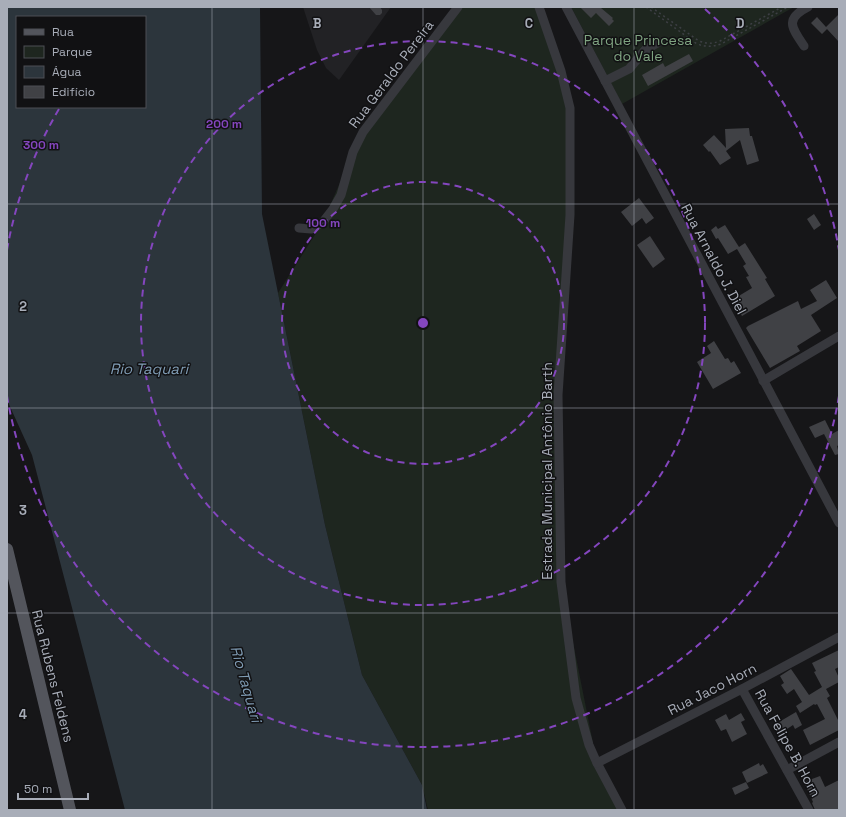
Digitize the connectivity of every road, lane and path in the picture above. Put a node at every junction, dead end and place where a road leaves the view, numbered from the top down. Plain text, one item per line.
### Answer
1 (458, 7) edge
2 (539, 7) edge
3 (566, 7) edge
4 (646, 7) edge
5 (651, 7) edge
6 (782, 7) edge
7 (788, 7) edge
8 (808, 7) edge
9 (659, 42) dead end
10 (804, 46) dead end
11 (605, 81) junction
12 (299, 228) dead end
13 (839, 336) edge
14 (763, 381) junction
15 (839, 523) edge
16 (7, 549) edge
17 (839, 637) edge
18 (742, 689) junction
19 (839, 742) edge
20 (597, 763) junction
21 (787, 770) junction
22 (70, 810) edge
23 (622, 810) edge
24 (808, 810) edge

1 - 12 street, Rua Geraldo Pereira
2 - 20 street, Estrada Municipal Antônio Barth
3 - 11 street, Rua Arnaldo J. Diel
4 - 7 path
5 - 6 path
8 - 10 street
9 - 11 street
11 - 14 street, Rua Arnaldo J. Diel
13 - 14 street
14 - 15 street, Rua Arnaldo J. Diel
16 - 22 main road, Rua Rubens Feldens
17 - 18 street, Rua Jaco Horn
18 - 20 street, Rua Jaco Horn
18 - 21 street, Rua Felipe B. Horn
19 - 21 street
20 - 23 street, Estrada Municipal Antônio Barth
21 - 24 street, Rua Felipe B. Horn

